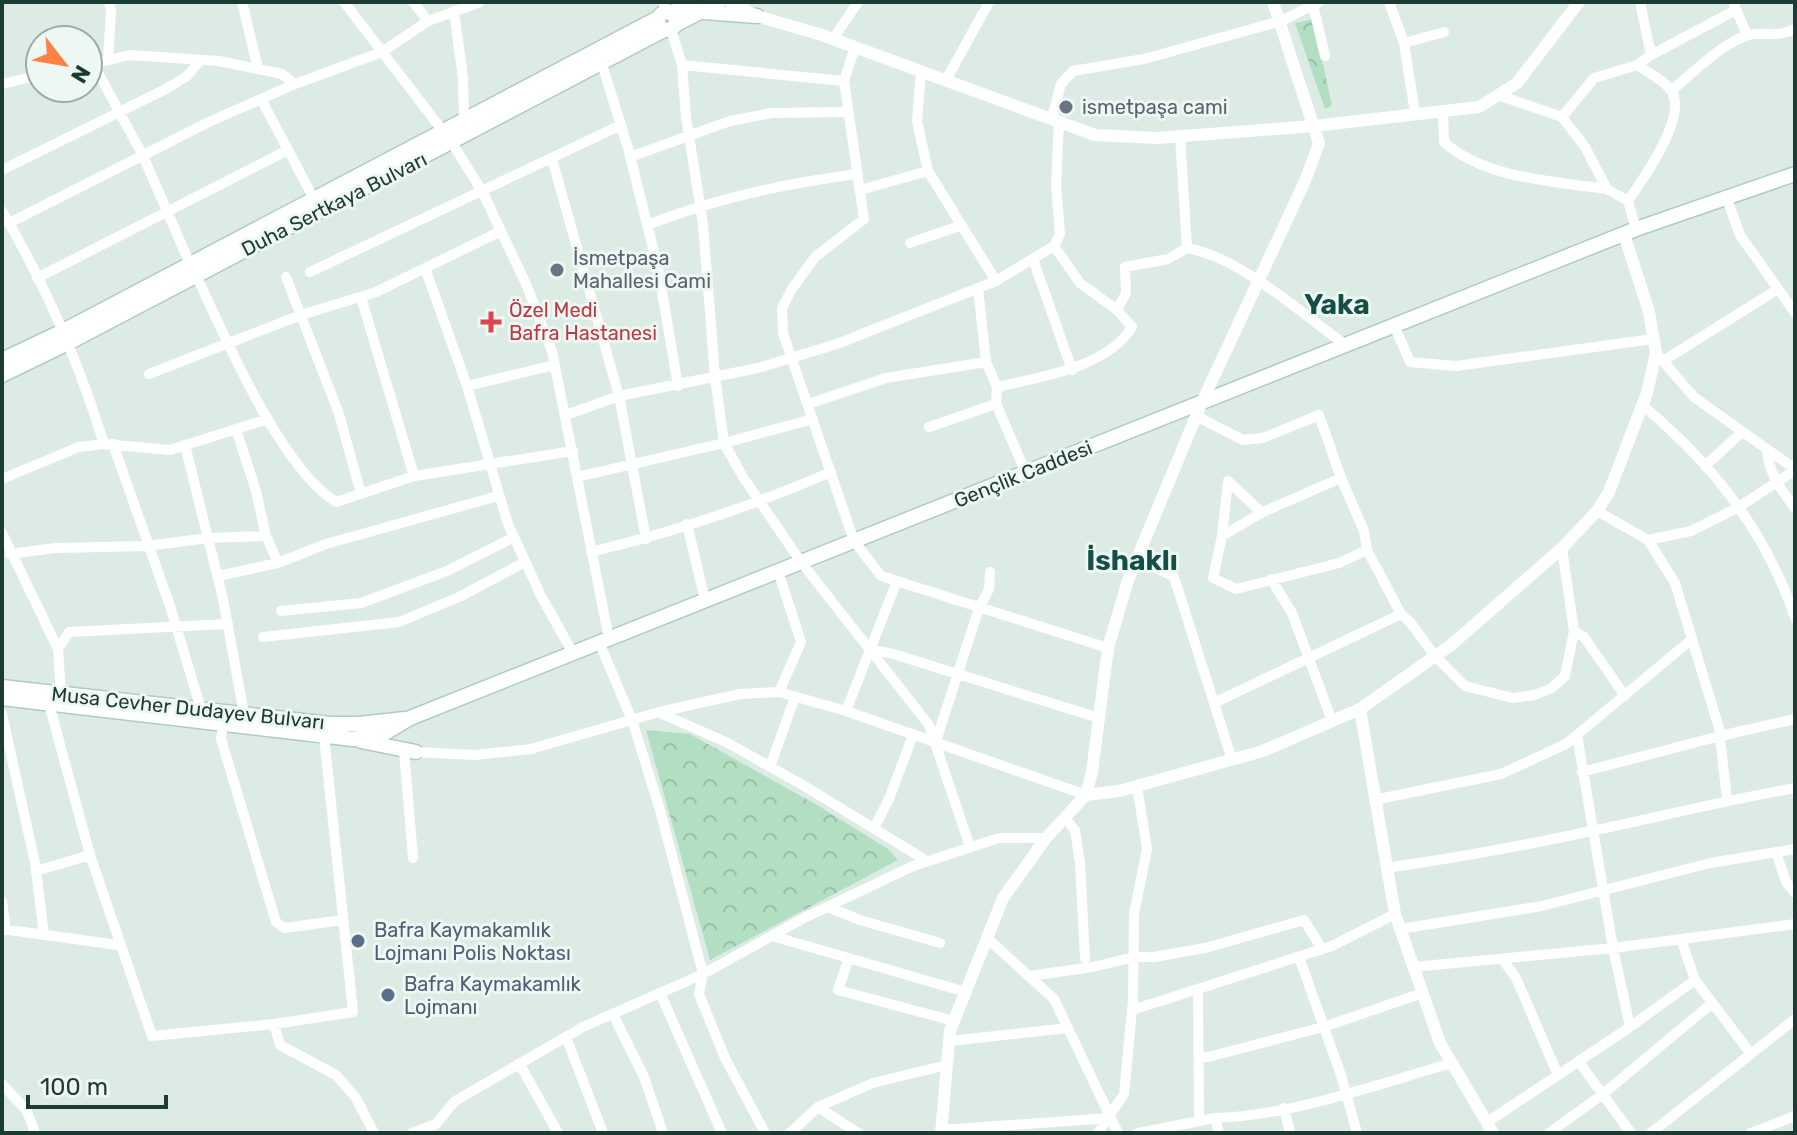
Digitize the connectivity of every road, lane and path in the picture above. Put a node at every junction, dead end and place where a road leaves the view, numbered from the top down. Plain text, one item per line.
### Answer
1 (109, 2) edge
2 (242, 2) edge
3 (344, 2) edge
4 (413, 2) edge
5 (480, 2) edge
6 (719, 2) edge
7 (730, 2) edge
8 (858, 2) edge
9 (989, 2) edge
10 (1273, 2) edge
11 (1389, 2) edge
12 (1579, 2) edge
13 (1640, 2) edge
14 (1316, 4) edge
15 (1735, 6) edge
16 (698, 7) edge
17 (750, 9) edge
18 (454, 11) junction
19 (667, 19) edge
20 (428, 21) junction
21 (1281, 21) junction
22 (1795, 29) edge
23 (1444, 32) dead end
24 (1747, 35) junction
25 (833, 39) junction
26 (1404, 43) junction
27 (855, 47) junction
28 (382, 52) junction
29 (1651, 55) junction
30 (1325, 56) dead end
31 (108, 60) junction
32 (201, 60) junction
33 (104, 61) edge
34 (602, 64) junction
35 (682, 65) junction
36 (1637, 65) junction
37 (258, 69) junction
38 (921, 71) junction
39 (24, 79) edge
40 (946, 80) junction
41 (844, 81) junction
42 (2, 84) edge
43 (295, 84) junction
44 (104, 88) edge
45 (1672, 90) junction
46 (1498, 95) junction
47 (261, 99) junction
48 (1443, 110) junction
49 (848, 112) junction
50 (1415, 113) junction
51 (118, 114) junction
52 (1562, 117) junction
53 (1055, 119) junction
54 (464, 121) junction
55 (621, 125) junction
56 (1314, 126) junction
57 (689, 136) junction
58 (1180, 136) junction
59 (448, 137) junction
60 (286, 151) junction
61 (143, 156) junction
62 (630, 157) junction
63 (552, 159) junction
64 (2, 170) edge
65 (928, 171) junction
66 (857, 174) junction
67 (1795, 174) edge
68 (1607, 189) junction
69 (860, 190) junction
70 (482, 191) junction
71 (1726, 196) junction
72 (314, 199) junction
73 (1628, 201) junction
74 (700, 205) junction
75 (2, 211) edge
76 (167, 212) junction
77 (9, 223) junction
78 (647, 225) junction
79 (962, 225) junction
80 (501, 231) junction
81 (1630, 231) junction
82 (910, 243) dead end
83 (1054, 246) junction
84 (1187, 248) junction
85 (1033, 259) junction
86 (425, 268) junction
87 (193, 270) junction
88 (310, 272) dead end
89 (286, 277) dead end
90 (37, 278) junction
91 (1259, 280) junction
92 (996, 281) junction
93 (978, 288) junction
94 (1778, 289) junction
95 (361, 297) junction
96 (1793, 307) edge
97 (1117, 310) junction
98 (301, 315) junction
99 (1394, 325) junction
100 (66, 337) junction
101 (1653, 339) junction
102 (228, 343) junction
103 (1346, 345) junction
104 (792, 357) junction
105 (1659, 357) junction
106 (2, 360) edge
107 (986, 362) junction
108 (555, 365) junction
109 (1072, 370) junction
110 (149, 374) dead end
111 (2, 375) edge
112 (715, 377) junction
113 (467, 386) junction
114 (678, 386) junction
115 (997, 387) junction
116 (619, 396) junction
117 (808, 404) junction
118 (996, 404) junction
119 (1642, 405) junction
120 (1199, 409) junction
121 (566, 415) junction
122 (268, 419) junction
123 (813, 419) junction
124 (929, 427) dead end
125 (236, 429) junction
126 (1742, 432) junction
127 (724, 443) junction
128 (108, 444) junction
129 (185, 445) junction
130 (1767, 450) junction
131 (573, 451) junction
132 (488, 463) junction
133 (633, 463) junction
134 (1705, 466) junction
135 (1795, 469) edge
136 (831, 472) junction
137 (1026, 473) junction
138 (414, 476) junction
139 (577, 477) junction
140 (1341, 478) junction
141 (2, 479) edge
142 (1775, 483) junction
143 (361, 494) junction
144 (498, 496) junction
145 (761, 503) junction
146 (1739, 507) junction
147 (1795, 508) edge
148 (1597, 511) junction
149 (1262, 513) junction
150 (687, 524) junction
151 (2, 533) edge
152 (266, 536) junction
153 (1222, 536) junction
154 (514, 537) junction
155 (209, 538) junction
156 (646, 539) junction
157 (1648, 540) junction
158 (854, 541) junction
159 (147, 546) junction
160 (1562, 548) junction
161 (1367, 550) junction
162 (591, 552) junction
163 (10, 554) junction
164 (1136, 558) junction
165 (525, 562) junction
166 (801, 562) junction
167 (278, 563) junction
168 (778, 571) junction
169 (990, 572) dead end
170 (218, 576) junction
171 (1271, 579) junction
172 (897, 581) junction
173 (705, 600) junction
174 (979, 608) junction
175 (281, 611) dead end
176 (1401, 614) junction
177 (1795, 618) edge
178 (228, 624) junction
179 (174, 626) junction
180 (1574, 631) junction
181 (263, 637) dead end
182 (1691, 640) junction
183 (604, 641) junction
184 (1108, 648) junction
185 (58, 649) junction
186 (870, 650) junction
187 (573, 653) junction
188 (1435, 656) junction
189 (1309, 657) junction
190 (957, 674) junction
191 (2, 687) edge
192 (779, 692) junction
193 (61, 694) junction
194 (1625, 696) junction
195 (795, 697) junction
196 (2, 698) edge
197 (1214, 703) junction
198 (49, 704) junction
199 (201, 709) junction
200 (1360, 709) junction
201 (846, 711) junction
202 (659, 712) junction
203 (2, 714) edge
204 (244, 714) junction
205 (410, 718) junction
206 (1099, 718) junction
207 (1795, 719) edge
208 (632, 720) junction
209 (1332, 721) junction
210 (223, 724) junction
211 (379, 728) junction
212 (913, 735) junction
213 (1577, 735) junction
214 (324, 736) junction
215 (1720, 736) junction
216 (353, 739) junction
217 (935, 743) junction
218 (410, 751) junction
219 (1232, 760) junction
220 (770, 767) junction
221 (1582, 772) junction
222 (1137, 786) junction
223 (1795, 788) edge
224 (1086, 795) junction
225 (1374, 800) junction
226 (1727, 800) junction
227 (1065, 819) junction
228 (874, 828) junction
229 (1592, 831) junction
230 (1046, 838) junction
231 (970, 847) junction
232 (1795, 849) edge
233 (1776, 852) junction
234 (90, 855) junction
235 (413, 858) dead end
236 (927, 861) junction
237 (1386, 868) junction
238 (36, 871) junction
239 (1602, 889) junction
240 (1795, 893) edge
241 (2, 901) edge
242 (828, 907) junction
243 (1395, 914) junction
244 (343, 920) junction
245 (1795, 924) edge
246 (4, 929) edge
247 (1400, 929) junction
248 (44, 935) junction
249 (772, 936) junction
250 (987, 938) junction
251 (1681, 939) junction
252 (940, 943) dead end
253 (118, 945) junction
254 (1613, 948) junction
255 (1322, 949) junction
256 (1134, 957) junction
257 (1299, 957) junction
258 (849, 958) junction
259 (1085, 959) dead end
260 (1503, 960) junction
261 (1413, 967) junction
262 (703, 974) junction
263 (1029, 976) junction
264 (1695, 980) junction
265 (1198, 989) junction
266 (966, 992) junction
267 (660, 993) junction
268 (1423, 993) junction
269 (1711, 1004) junction
270 (1132, 1010) junction
271 (613, 1014) junction
272 (1795, 1019) edge
273 (954, 1021) junction
274 (274, 1024) junction
275 (1323, 1027) junction
276 (1630, 1027) junction
277 (1068, 1028) junction
278 (566, 1037) junction
279 (950, 1041) junction
280 (1751, 1054) junction
281 (1199, 1057) junction
282 (1579, 1062) junction
283 (519, 1063) junction
284 (1452, 1063) junction
285 (947, 1065) junction
286 (1558, 1075) junction
287 (2, 1084) edge
288 (1345, 1094) junction
289 (1603, 1094) junction
290 (818, 1107) junction
291 (1284, 1108) junction
292 (1795, 1116) edge
293 (1110, 1118) junction
294 (1215, 1118) junction
295 (1199, 1121) junction
296 (1490, 1128) edge
297 (941, 1131) edge
298 (35, 1133) edge
299 (374, 1133) edge
300 (412, 1133) edge
301 (558, 1133) edge
302 (603, 1133) edge
303 (663, 1133) edge
304 (722, 1133) edge
305 (765, 1133) edge
306 (790, 1133) edge
307 (858, 1133) edge
308 (1098, 1133) edge
309 (1118, 1133) edge
310 (1138, 1133) edge
311 (1219, 1133) edge
312 (1290, 1133) edge
313 (1357, 1133) edge
314 (1549, 1133) edge
315 (1631, 1133) edge
316 (1651, 1133) edge
317 (1751, 1133) edge

1 - 31 street
2 - 37 street
3 - 28 street
4 - 20 street
5 - 18 street
6 - 16 main road, Duha Sertkaya Bulvarı
7 - 17 street
8 - 25 street
9 - 40 street
10 - 21 street
11 - 26 street
12 - 46 street
13 - 29 street
14 - 21 street
14 - 30 street
15 - 24 street
15 - 29 street
16 - 17 main road
16 - 19 main road, Duha Sertkaya Bulvarı
17 - 25 street
18 - 20 street
18 - 54 street
19 - 34 main road, Duha Sertkaya Bulvarı
19 - 35 street
19 - 54 main road, Duha Sertkaya Bulvarı
20 - 28 street
21 - 53 street
21 - 56 street
22 - 24 street
23 - 26 street
24 - 45 street
25 - 27 street
26 - 50 street
27 - 38 street
27 - 41 street
28 - 43 street
28 - 59 street
29 - 36 street
31 - 32 street
31 - 33 street
32 - 37 street
32 - 51 street
34 - 55 street
34 - 59 main road, Duha Sertkaya Bulvarı
35 - 41 street
35 - 57 street
36 - 45 street
36 - 52 street
37 - 43 street
38 - 40 street
38 - 65 street
39 - 42 street
40 - 53 street
41 - 49 street
43 - 47 street
44 - 51 street
45 - 73 street
46 - 48 street
46 - 52 street
47 - 60 street
47 - 61 street
48 - 50 street
48 - 68 street
49 - 57 street
49 - 66 street
50 - 56 street
51 - 61 street
51 - 64 street
52 - 68 street
53 - 58 street
53 - 83 street
54 - 59 main road, Duha Sertkaya Bulvarı
55 - 62 street
55 - 63 street
56 - 58 street
56 - 91 street
57 - 62 street
57 - 74 street
58 - 84 street
59 - 70 street
59 - 72 main road, Duha Sertkaya Bulvarı
59 - 87 main road, Duha Sertkaya Bulvarı
60 - 72 street
60 - 76 street
61 - 76 street
61 - 77 street
62 - 78 street
63 - 70 street
63 - 116 street
65 - 69 street
65 - 79 street
66 - 69 street
66 - 74 street
67 - 71 main road, Gençlik Caddesi
68 - 73 street
69 - 104 street
70 - 80 street
70 - 88 street
71 - 81 main road, Gençlik Caddesi
71 - 94 street
72 - 87 main road, Duha Sertkaya Bulvarı
73 - 81 street
74 - 78 street
74 - 112 street
75 - 77 street
76 - 87 street
76 - 90 street
77 - 90 street
78 - 114 street
79 - 82 street
79 - 92 street
80 - 86 street
80 - 108 street
81 - 99 main road, Gençlik Caddesi
81 - 101 street
83 - 85 street
83 - 97 street
84 - 91 street
84 - 97 street
85 - 92 street
85 - 109 street
86 - 95 street
86 - 113 street
87 - 100 main road, Duha Sertkaya Bulvarı
87 - 102 street
89 - 98 street
90 - 100 street
91 - 103 street
91 - 120 street
92 - 93 street
93 - 104 street
93 - 107 street
94 - 96 street
94 - 105 street
95 - 98 street
95 - 138 street
97 - 109 street
98 - 102 street
98 - 143 street
99 - 101 street
99 - 103 main road, Gençlik Caddesi
100 - 106 main road, Duha Sertkaya Bulvarı
100 - 111 main road, Duha Sertkaya Bulvarı
100 - 128 street
101 - 105 street
102 - 110 street
102 - 122 street
103 - 120 main road, Gençlik Caddesi
104 - 112 street
104 - 117 street
105 - 119 street
105 - 126 street
107 - 115 street
107 - 117 street
108 - 113 street
108 - 121 street
109 - 115 street
112 - 114 street
112 - 127 street
113 - 132 street
114 - 116 street
115 - 118 street
116 - 121 street
116 - 133 street
117 - 123 street
118 - 124 street
118 - 137 street
119 - 134 street
119 - 148 street
120 - 137 main road, Gençlik Caddesi
120 - 140 street
120 - 164 street
121 - 131 street
122 - 125 street
122 - 143 street
123 - 127 street
123 - 136 street
125 - 129 street
125 - 152 street
126 - 130 street
126 - 134 street
127 - 133 street
127 - 145 street
128 - 129 street
128 - 141 street
128 - 159 street
129 - 155 street
130 - 135 street
130 - 142 street
131 - 132 street
131 - 139 street
132 - 138 street
132 - 144 street
133 - 139 street
133 - 156 street
134 - 146 street
135 - 142 street
136 - 145 street
136 - 158 street
137 - 158 main road, Gençlik Caddesi
138 - 143 street
139 - 162 street
140 - 149 street
140 - 161 street
142 - 146 street
142 - 147 street
144 - 154 street
144 - 167 street
145 - 150 street
145 - 166 street
146 - 157 street
146 - 177 street
148 - 157 street
148 - 160 street
149 - 153 street
149 - 153 street
150 - 156 street
150 - 173 street
151 - 163 street
152 - 155 street
152 - 167 street
153 - 171 street
154 - 165 street
154 - 175 street
155 - 159 street
155 - 170 street
156 - 162 street
157 - 182 street
158 - 166 main road, Gençlik Caddesi
158 - 172 street
159 - 163 street
159 - 179 street
160 - 180 street
160 - 188 street
161 - 171 street
161 - 176 street
162 - 183 street
163 - 185 street
164 - 184 street
164 - 197 street
165 - 181 street
165 - 187 street
166 - 168 main road, Gençlik Caddesi
166 - 186 street
167 - 170 street
168 - 173 main road, Gençlik Caddesi
168 - 192 street
169 - 174 street
170 - 178 street
171 - 189 street
172 - 174 street
172 - 186 street
173 - 183 main road, Gençlik Caddesi
174 - 184 street
174 - 190 street
176 - 188 street
176 - 189 street
178 - 179 street
178 - 204 street
179 - 185 street
179 - 199 street
180 - 188 street
180 - 194 street
182 - 194 street
182 - 215 street
183 - 187 main road, Gençlik Caddesi
183 - 208 street
184 - 206 street
185 - 193 street
186 - 190 street
186 - 201 street
186 - 217 street
187 - 205 main road, Gençlik Caddesi
188 - 200 street
189 - 197 street
189 - 209 street
190 - 206 street
190 - 217 street
191 - 193 main road, Musa Cevher Dudayev Bulvarı
192 - 195 street
192 - 202 street
193 - 199 main road, Musa Cevher Dudayev Bulvarı
194 - 213 street
195 - 201 street
195 - 220 street
196 - 198 main road, Musa Cevher Dudayev Bulvarı
197 - 219 street
198 - 210 main road, Musa Cevher Dudayev Bulvarı
198 - 234 street
199 - 204 main road, Musa Cevher Dudayev Bulvarı
200 - 209 street
200 - 225 street
201 - 212 street
202 - 208 street
202 - 220 street
203 - 238 street
204 - 211 main road, Musa Cevher Dudayev Bulvarı
205 - 211 main road, Musa Cevher Dudayev Bulvarı
205 - 218 main road
206 - 224 street
207 - 215 street
208 - 218 street
208 - 262 street
209 - 219 street
210 - 214 main road, Musa Cevher Dudayev Bulvarı
210 - 244 street
211 - 216 main road, Musa Cevher Dudayev Bulvarı
211 - 218 main road
212 - 217 street
212 - 228 street
213 - 221 street
213 - 225 street
214 - 216 main road, Musa Cevher Dudayev Bulvarı
214 - 244 street
215 - 221 street
215 - 226 street
216 - 218 main road, Musa Cevher Dudayev Bulvarı
217 - 224 street
217 - 231 street
218 - 235 street
219 - 222 street
220 - 228 street
221 - 229 street
222 - 224 street
222 - 256 street
223 - 226 street
224 - 227 street
225 - 237 street
226 - 229 street
227 - 230 street
227 - 259 street
228 - 236 street
229 - 237 street
229 - 239 street
230 - 231 street
230 - 250 street
231 - 236 street
232 - 233 street
233 - 239 street
233 - 240 street
234 - 238 street
234 - 253 street
236 - 242 street
237 - 243 street
238 - 248 street
239 - 247 street
239 - 254 street
241 - 246 street
242 - 249 street
242 - 252 street
243 - 247 street
243 - 255 street
244 - 274 street
245 - 251 street
246 - 248 street
247 - 261 street
248 - 253 street
249 - 258 street
249 - 262 street
250 - 263 street
250 - 266 street
251 - 254 street
251 - 264 street
253 - 274 street
254 - 260 street
254 - 276 street
255 - 256 street
255 - 257 street
256 - 263 street
256 - 270 street
257 - 265 street
257 - 275 street
258 - 266 street
258 - 273 street
260 - 261 street
260 - 286 street
261 - 268 street
262 - 267 street
262 - 305 street
263 - 277 street
264 - 269 street
264 - 276 street
265 - 270 street
265 - 281 street
266 - 273 street
267 - 271 street
267 - 304 street
268 - 275 street
268 - 284 street
269 - 280 street
269 - 289 street
270 - 293 street
271 - 278 street
271 - 303 street
272 - 280 street
273 - 279 street
274 - 299 street
275 - 281 street
275 - 288 street
276 - 282 street
277 - 279 street
277 - 293 street
278 - 283 street
278 - 302 street
279 - 285 street
280 - 316 street
281 - 295 street
282 - 286 street
282 - 289 street
283 - 300 street
283 - 301 street
284 - 288 street
284 - 296 street
285 - 290 street
285 - 297 street
286 - 296 street
287 - 298 street
288 - 291 street
288 - 313 street
289 - 314 street
289 - 315 street
290 - 306 street
290 - 307 street
291 - 294 street
291 - 312 street
292 - 317 street
293 - 297 street
293 - 308 street
293 - 309 street
294 - 295 street
294 - 311 street
295 - 310 street

